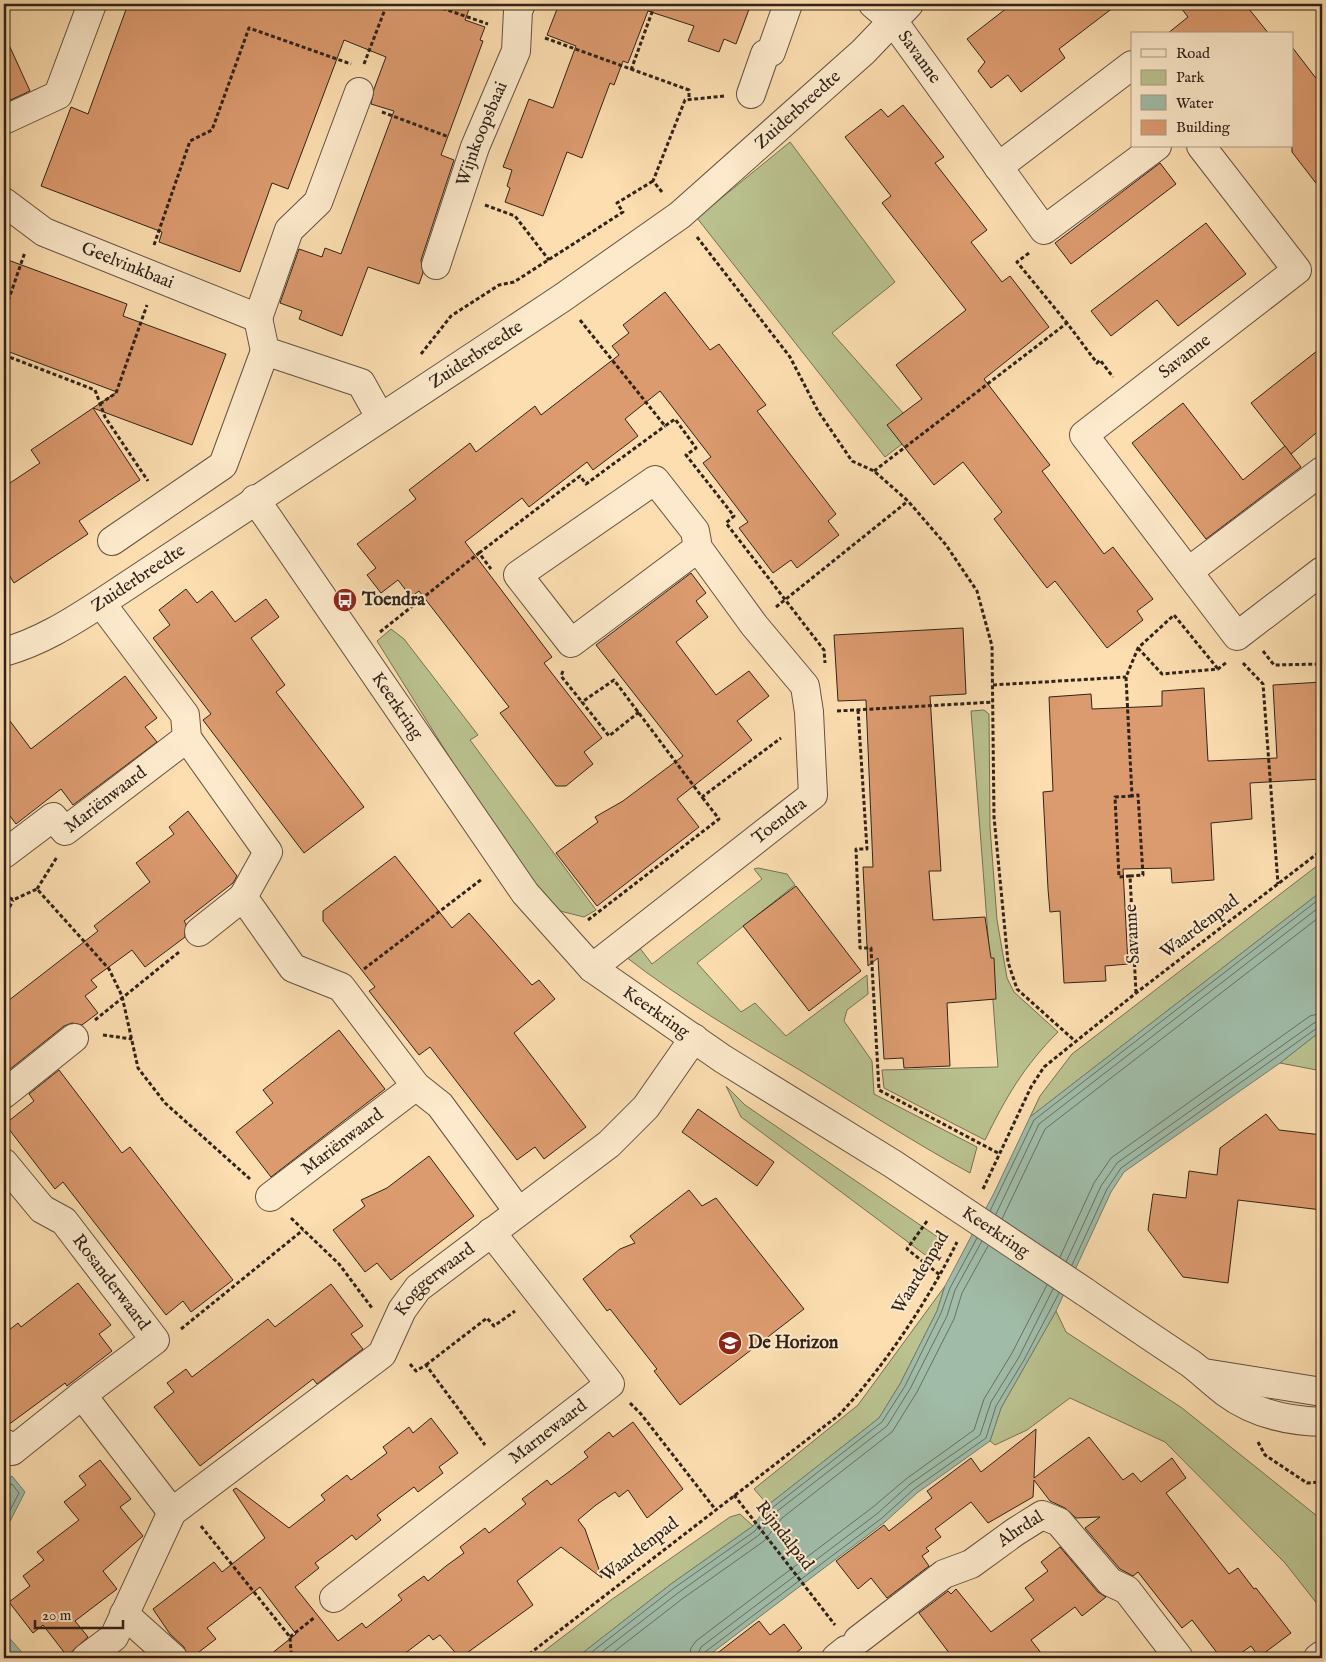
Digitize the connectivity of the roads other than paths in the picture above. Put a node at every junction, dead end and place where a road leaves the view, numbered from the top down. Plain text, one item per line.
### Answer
1 (92, 4) edge
2 (521, 4) edge
3 (788, 4) edge
4 (892, 10) edge
5 (1131, 66) edge
6 (359, 88) road end
7 (751, 94) dead end
8 (4, 120) edge
9 (1154, 148) edge
10 (1202, 148) edge
11 (998, 167) junction
12 (4, 202) edge
13 (436, 265) dead end
14 (258, 318) junction
15 (265, 351) junction
16 (380, 417) junction
17 (1322, 470) edge
18 (255, 499) junction
19 (112, 541) dead end
20 (698, 548) junction
21 (1189, 570) junction
22 (1322, 571) edge
23 (101, 603) junction
24 (4, 652) edge
25 (187, 738) junction
26 (4, 854) edge
27 (243, 896) junction
28 (199, 932) road end
29 (592, 968) junction
30 (77, 1035) road end
31 (694, 1038) junction
32 (416, 1086) junction
33 (4, 1094) edge
34 (4, 1163) edge
35 (270, 1197) road end
36 (518, 1211) junction
37 (491, 1232) junction
38 (1204, 1373) junction
39 (1322, 1392) edge
40 (82, 1395) junction
41 (1322, 1422) edge
42 (8, 1447) edge
43 (178, 1508) junction
44 (334, 1598) dead end
45 (124, 1614) junction
46 (846, 1650) edge
47 (1322, 1655) edge
48 (86, 1658) edge
49 (173, 1658) edge
50 (1179, 1658) edge
51 (1318, 1658) edge

1 - 8 street
2 - 13 street, Wijnkoopsbaai
3 - 7 street
4 - 11 street, Savanne
4 - 16 street, Zuiderbreedte
5 - 11 street
6 - 14 street
9 - 11 street, Savanne
10 - 21 street, Savanne
12 - 14 street, Geelvinkbaai
14 - 15 street
15 - 16 street
15 - 19 street
16 - 18 street, Zuiderbreedte
17 - 21 street
18 - 23 street, Zuiderbreedte
18 - 29 street, Keerkring
20 - 20 street, Toendra
20 - 29 street, Toendra
21 - 22 street, Savanne
23 - 24 street, Zuiderbreedte
23 - 25 street
25 - 26 street, Mariënwaard
25 - 27 street
27 - 28 street
27 - 32 street
29 - 31 street, Keerkring
30 - 33 street
31 - 36 street, Koggerwaard
31 - 38 street, Keerkring, bridge
32 - 35 street, Mariënwaard
32 - 36 street
34 - 40 street, Rosanderwaard
36 - 37 street, Koggerwaard
37 - 43 street, Koggerwaard
37 - 44 street, Marnewaard
38 - 39 street, Keerkring
38 - 41 street, Keerkring
40 - 42 street, Rosanderwaard
40 - 43 street
43 - 45 street
45 - 48 street
45 - 49 street
46 - 50 street, Ahrdal
47 - 51 street

